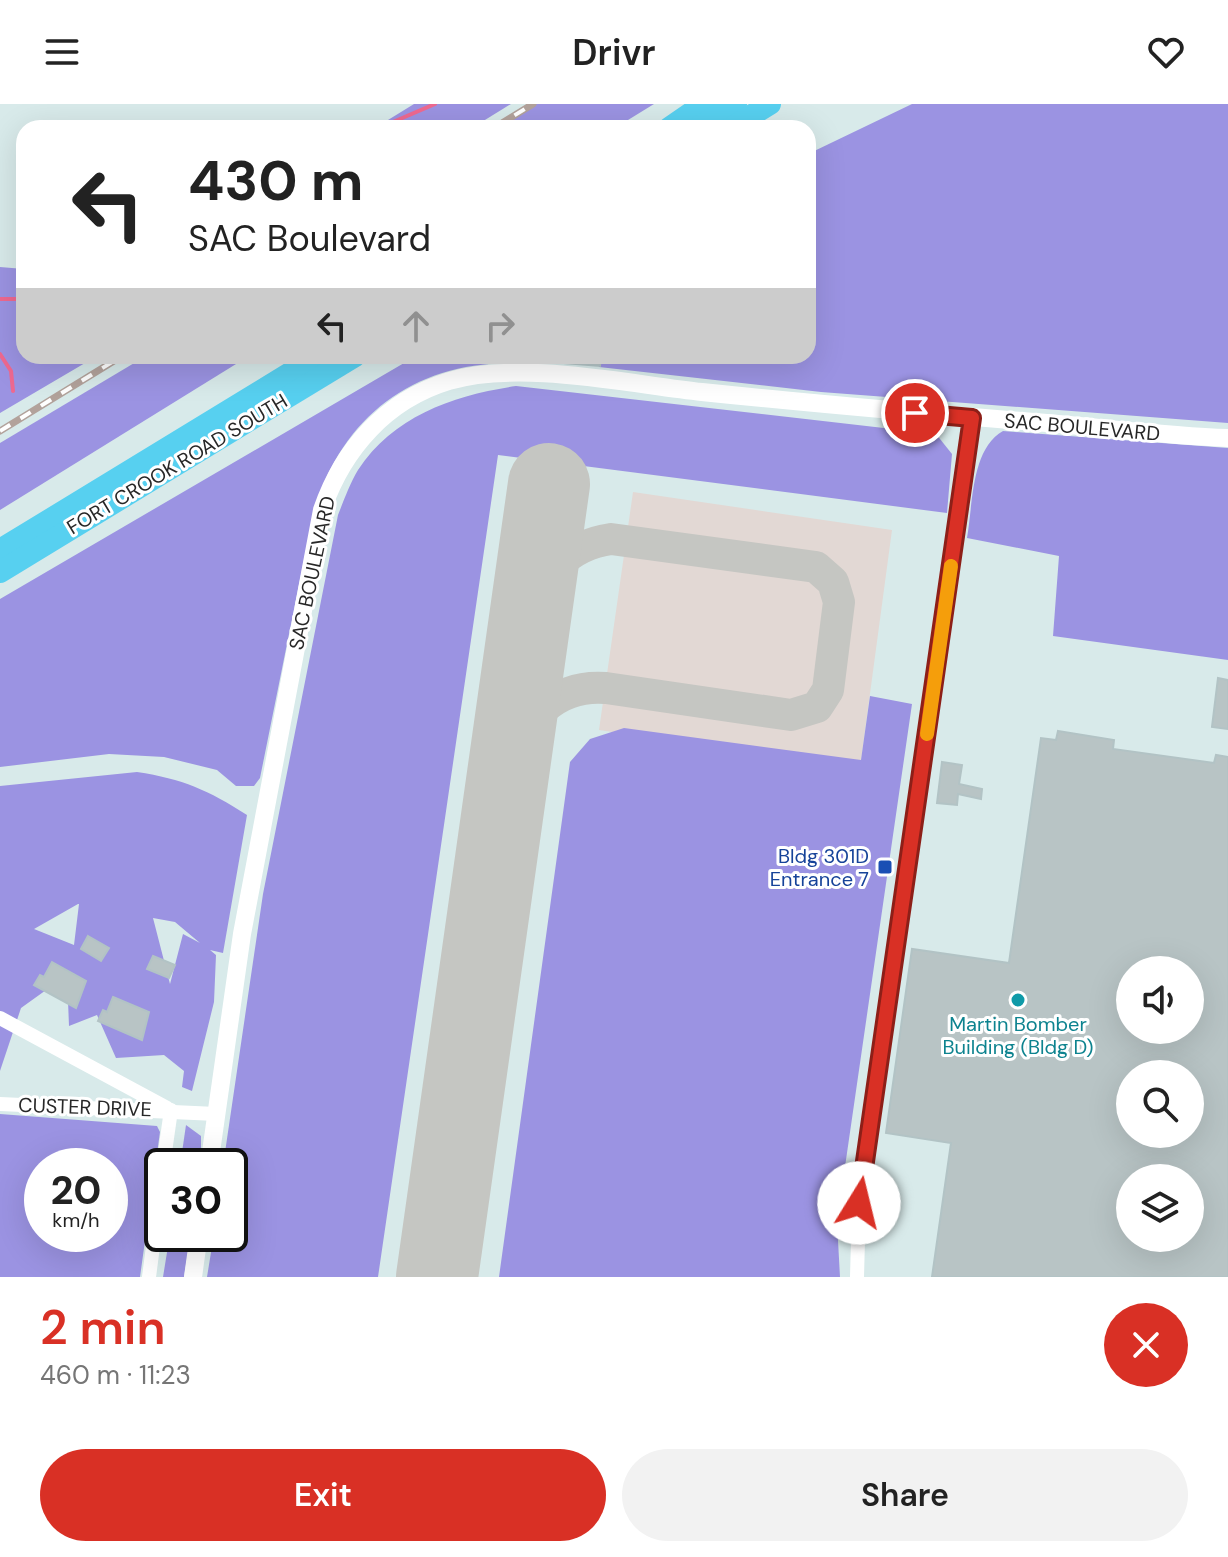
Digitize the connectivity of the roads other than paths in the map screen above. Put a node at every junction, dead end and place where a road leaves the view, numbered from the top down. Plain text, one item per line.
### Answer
1 (704, 104) edge
2 (736, 104) edge
3 (770, 104) edge
4 (681, 120) edge
5 (710, 120) edge
6 (744, 120) edge
7 (305, 364) edge
8 (342, 364) edge
9 (972, 418) junction
10 (1228, 438) edge
11 (0, 550) edge
12 (0, 572) edge
13 (0, 1018) edge
14 (0, 1104) edge
15 (171, 1110) junction
16 (216, 1114) junction
17 (166, 1148) edge
18 (211, 1148) edge
19 (152, 1252) edge
20 (196, 1252) edge
21 (149, 1277) edge
22 (193, 1277) edge
23 (857, 1277) edge

1 - 4 main road
2 - 5 main road
3 - 6 main road
7 - 11 main road, FORT CROOK ROAD SOUTH
8 - 12 main road, FORT CROOK ROAD SOUTH
9 - 10 street, SAC BOULEVARD
9 - 16 street, SAC BOULEVARD
9 - 23 street
13 - 15 street
14 - 15 street, CUSTER DRIVE
15 - 16 street, CUSTER DRIVE
15 - 17 street
16 - 18 street, SAC BOULEVARD
19 - 21 street
20 - 22 street

